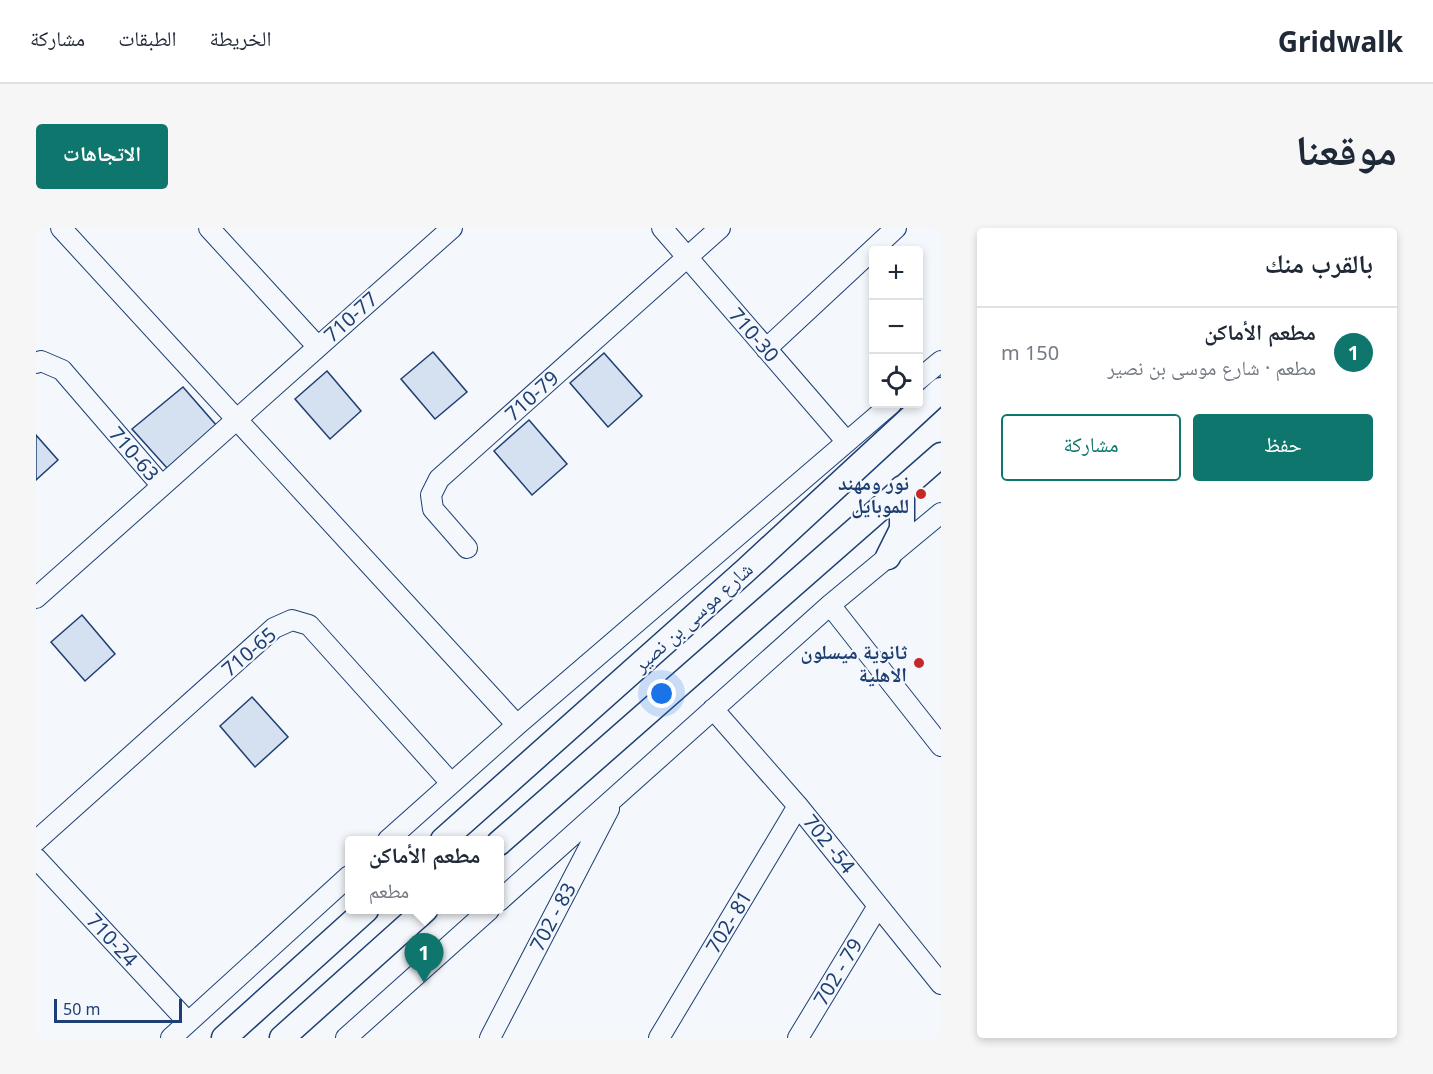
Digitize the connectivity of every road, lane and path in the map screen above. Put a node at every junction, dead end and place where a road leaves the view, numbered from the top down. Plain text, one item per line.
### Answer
1 (61, 228) edge
2 (210, 228) edge
3 (452, 228) edge
4 (662, 228) edge
5 (720, 228) edge
6 (896, 228) edge
7 (687, 258) junction
8 (318, 347) junction
9 (766, 349) junction
10 (941, 361) edge
11 (36, 363) edge
12 (923, 376) edge
13 (941, 390) edge
14 (886, 408) edge
15 (237, 420) junction
16 (847, 442) junction
17 (941, 454) edge
18 (162, 486) junction
19 (902, 488) junction
20 (941, 513) edge
21 (467, 548) dead end
22 (888, 556) junction
23 (36, 598) edge
24 (830, 605) junction
25 (713, 709) junction
26 (517, 725) junction
27 (941, 746) edge
28 (451, 783) junction
29 (616, 797) junction
30 (798, 806) junction
31 (392, 836) edge
32 (447, 836) edge
33 (504, 839) edge
34 (36, 841) edge
35 (36, 858) edge
36 (345, 880) edge
37 (504, 897) edge
38 (878, 906) junction
39 (360, 914) edge
40 (419, 914) edge
41 (483, 914) edge
42 (941, 984) edge
43 (366, 1019) junction
44 (188, 1022) junction
45 (171, 1038) edge
46 (224, 1038) edge
47 (282, 1038) edge
48 (346, 1038) edge
49 (356, 1038) edge
50 (490, 1038) edge
51 (659, 1038) edge
52 (798, 1038) edge

1 - 15 street
2 - 8 street, 710-77
3 - 8 street, 710-77
4 - 7 street, 710-30
5 - 7 street, 710-79
6 - 9 street
7 - 9 street, 710-30
7 - 21 street, 710-79
8 - 15 street
9 - 16 street, 710-30
10 - 12 street
11 - 18 street, 710-63
13 - 32 main road, شارع موسى بن نصير
14 - 16 street
15 - 18 street
15 - 26 street
16 - 26 street
17 - 19 main road, شارع موسى بن نصير
18 - 23 street, 710-63
19 - 22 main road
19 - 33 main road, شارع موسى بن نصير
20 - 22 street
22 - 24 street
24 - 25 street
24 - 27 street
25 - 29 street
25 - 30 street, 702 -54
26 - 28 street
28 - 31 street
28 - 34 street, 710-65
29 - 37 street
29 - 50 street, 702 - 83
30 - 38 street, 702 -54
30 - 51 street, 702- 81
35 - 44 street, 710-24
36 - 44 street
38 - 42 street, 702 -54
38 - 52 street, 702 - 79
39 - 46 main road
40 - 47 main road
41 - 43 street
43 - 48 street
43 - 49 street
44 - 45 street

